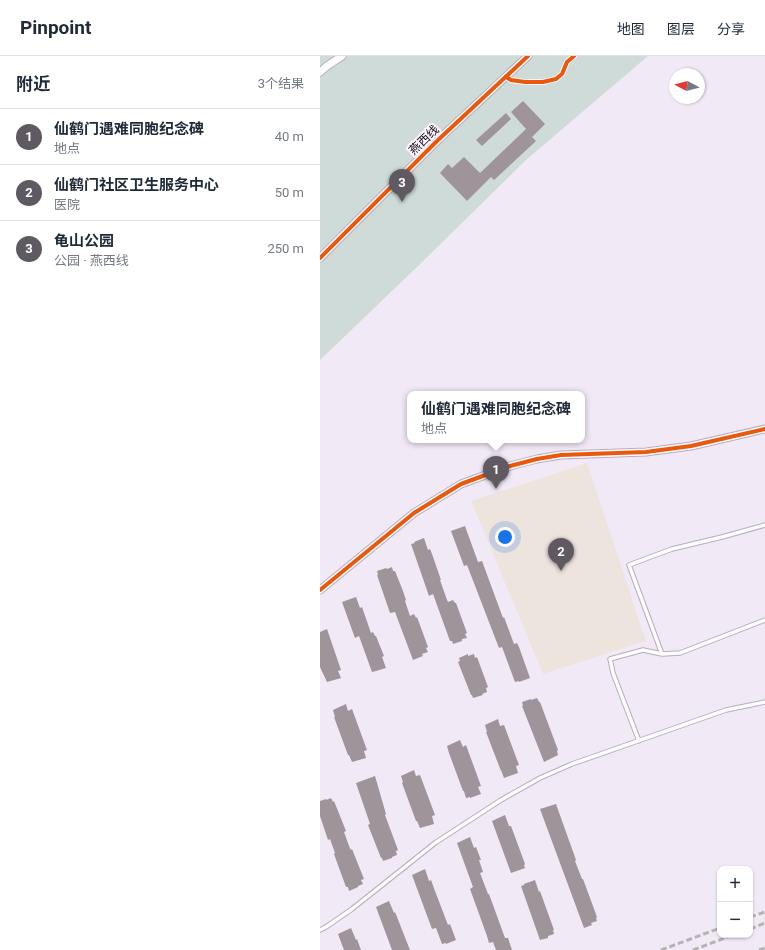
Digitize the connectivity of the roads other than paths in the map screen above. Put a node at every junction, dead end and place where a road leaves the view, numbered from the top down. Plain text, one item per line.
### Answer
1 (342, 56) edge
2 (528, 56) edge
3 (320, 72) edge
4 (320, 258) edge
5 (765, 429) edge
6 (765, 525) edge
7 (320, 590) edge
8 (765, 620) edge
9 (662, 654) junction
10 (765, 702) edge
11 (639, 741) junction
12 (320, 930) edge

1 - 3 street
2 - 4 street, 燕西线
5 - 7 street
6 - 9 lane
8 - 9 lane
9 - 11 lane
10 - 11 lane
11 - 12 lane

